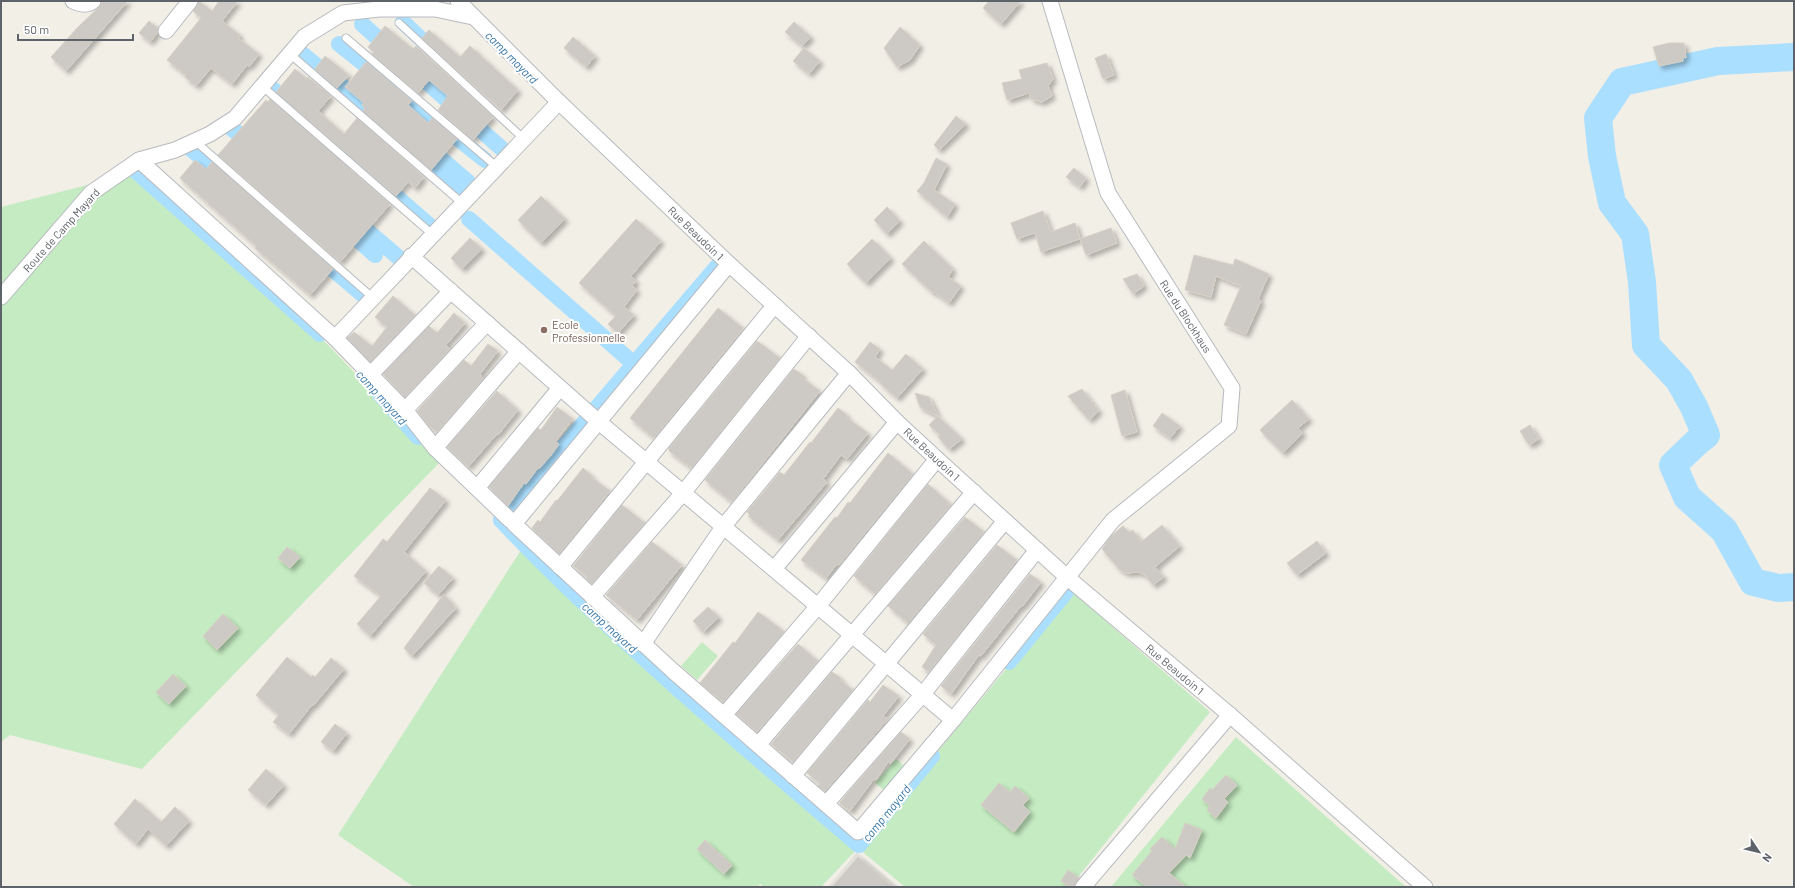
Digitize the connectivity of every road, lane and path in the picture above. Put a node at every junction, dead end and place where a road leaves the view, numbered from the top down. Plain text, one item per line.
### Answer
1 (73, 1) edge
2 (93, 1) edge
3 (190, 1) edge
4 (458, 1) edge
5 (1050, 1) edge
6 (475, 18) junction
7 (399, 23) dead end
8 (166, 31) dead end
9 (346, 38) dead end
10 (290, 54) junction
11 (262, 86) junction
12 (560, 102) junction
13 (524, 139) junction
14 (194, 140) junction
15 (138, 160) junction
16 (497, 167) junction
17 (462, 203) junction
18 (432, 234) junction
19 (411, 256) junction
20 (729, 264) junction
21 (451, 291) junction
22 (1, 297) edge
23 (372, 297) junction
24 (774, 306) junction
25 (487, 323) junction
26 (809, 336) junction
27 (335, 338) junction
28 (518, 351) junction
29 (849, 373) junction
30 (370, 375) junction
31 (560, 388) junction
32 (405, 410) junction
33 (594, 418) junction
34 (897, 422) junction
35 (435, 448) junction
36 (937, 459) junction
37 (646, 463) junction
38 (477, 488) junction
39 (974, 492) junction
40 (683, 493) junction
41 (509, 519) junction
42 (1005, 521) junction
43 (723, 527) junction
44 (1037, 550) junction
45 (560, 567) junction
46 (774, 569) junction
47 (1068, 578) junction
48 (592, 596) junction
49 (818, 606) junction
50 (854, 635) junction
51 (643, 644) junction
52 (887, 664) junction
53 (923, 694) junction
54 (724, 715) junction
55 (1230, 715) junction
56 (953, 720) junction
57 (758, 745) junction
58 (793, 776) junction
59 (826, 804) junction
60 (1083, 887) edge
61 (1425, 887) edge

1 - 2 street
3 - 8 street
4 - 6 street, Rue Beaudoin 1
5 - 47 street, Rue du Blockhaus
6 - 10 street, Route de Camp Mayard
6 - 12 street, Rue Beaudoin 1
7 - 13 lane
9 - 16 lane
10 - 11 street, Route de Camp Mayard
10 - 17 lane
11 - 14 street, Route de Camp Mayard
11 - 18 lane
12 - 13 street
12 - 20 street, Rue Beaudoin 1
13 - 16 street
14 - 15 street, Route de Camp Mayard
14 - 23 lane
15 - 22 street, Route de Camp Mayard
15 - 27 street
16 - 17 street
17 - 18 street
18 - 19 street
19 - 21 street
19 - 23 street
20 - 24 street, Rue Beaudoin 1
20 - 33 street
21 - 25 street
21 - 30 street
23 - 27 street
24 - 26 street, Rue Beaudoin 1
24 - 37 street
25 - 28 street
25 - 32 street
26 - 29 street, Rue Beaudoin 1
26 - 40 street
27 - 30 street
28 - 31 street
28 - 35 street
29 - 34 street, Rue Beaudoin 1
29 - 43 street
30 - 32 street
31 - 33 street
31 - 38 street
32 - 35 street
33 - 37 street
33 - 41 street
34 - 36 street, Rue Beaudoin 1
34 - 46 street
35 - 38 street
36 - 39 street, Rue Beaudoin 1
36 - 49 street
37 - 40 street
37 - 45 street
38 - 41 street
39 - 42 street, Rue Beaudoin 1
39 - 50 street
40 - 43 street
40 - 48 street
41 - 45 street
42 - 44 street, Rue Beaudoin 1
42 - 52 street
43 - 46 street
43 - 51 street
44 - 47 street, Rue Beaudoin 1
44 - 53 street
45 - 48 street
46 - 49 street
47 - 55 street, Rue Beaudoin 1
47 - 56 street, Rue du Blockhaus
48 - 51 street
49 - 50 street
49 - 54 street
50 - 52 street
50 - 57 street
51 - 54 street
52 - 53 street
52 - 58 street
53 - 56 street
53 - 59 street
54 - 57 street
55 - 60 street
55 - 61 street, Rue Beaudoin 1
56 - 59 street, Rue du Blockhaus
57 - 58 street
58 - 59 street

